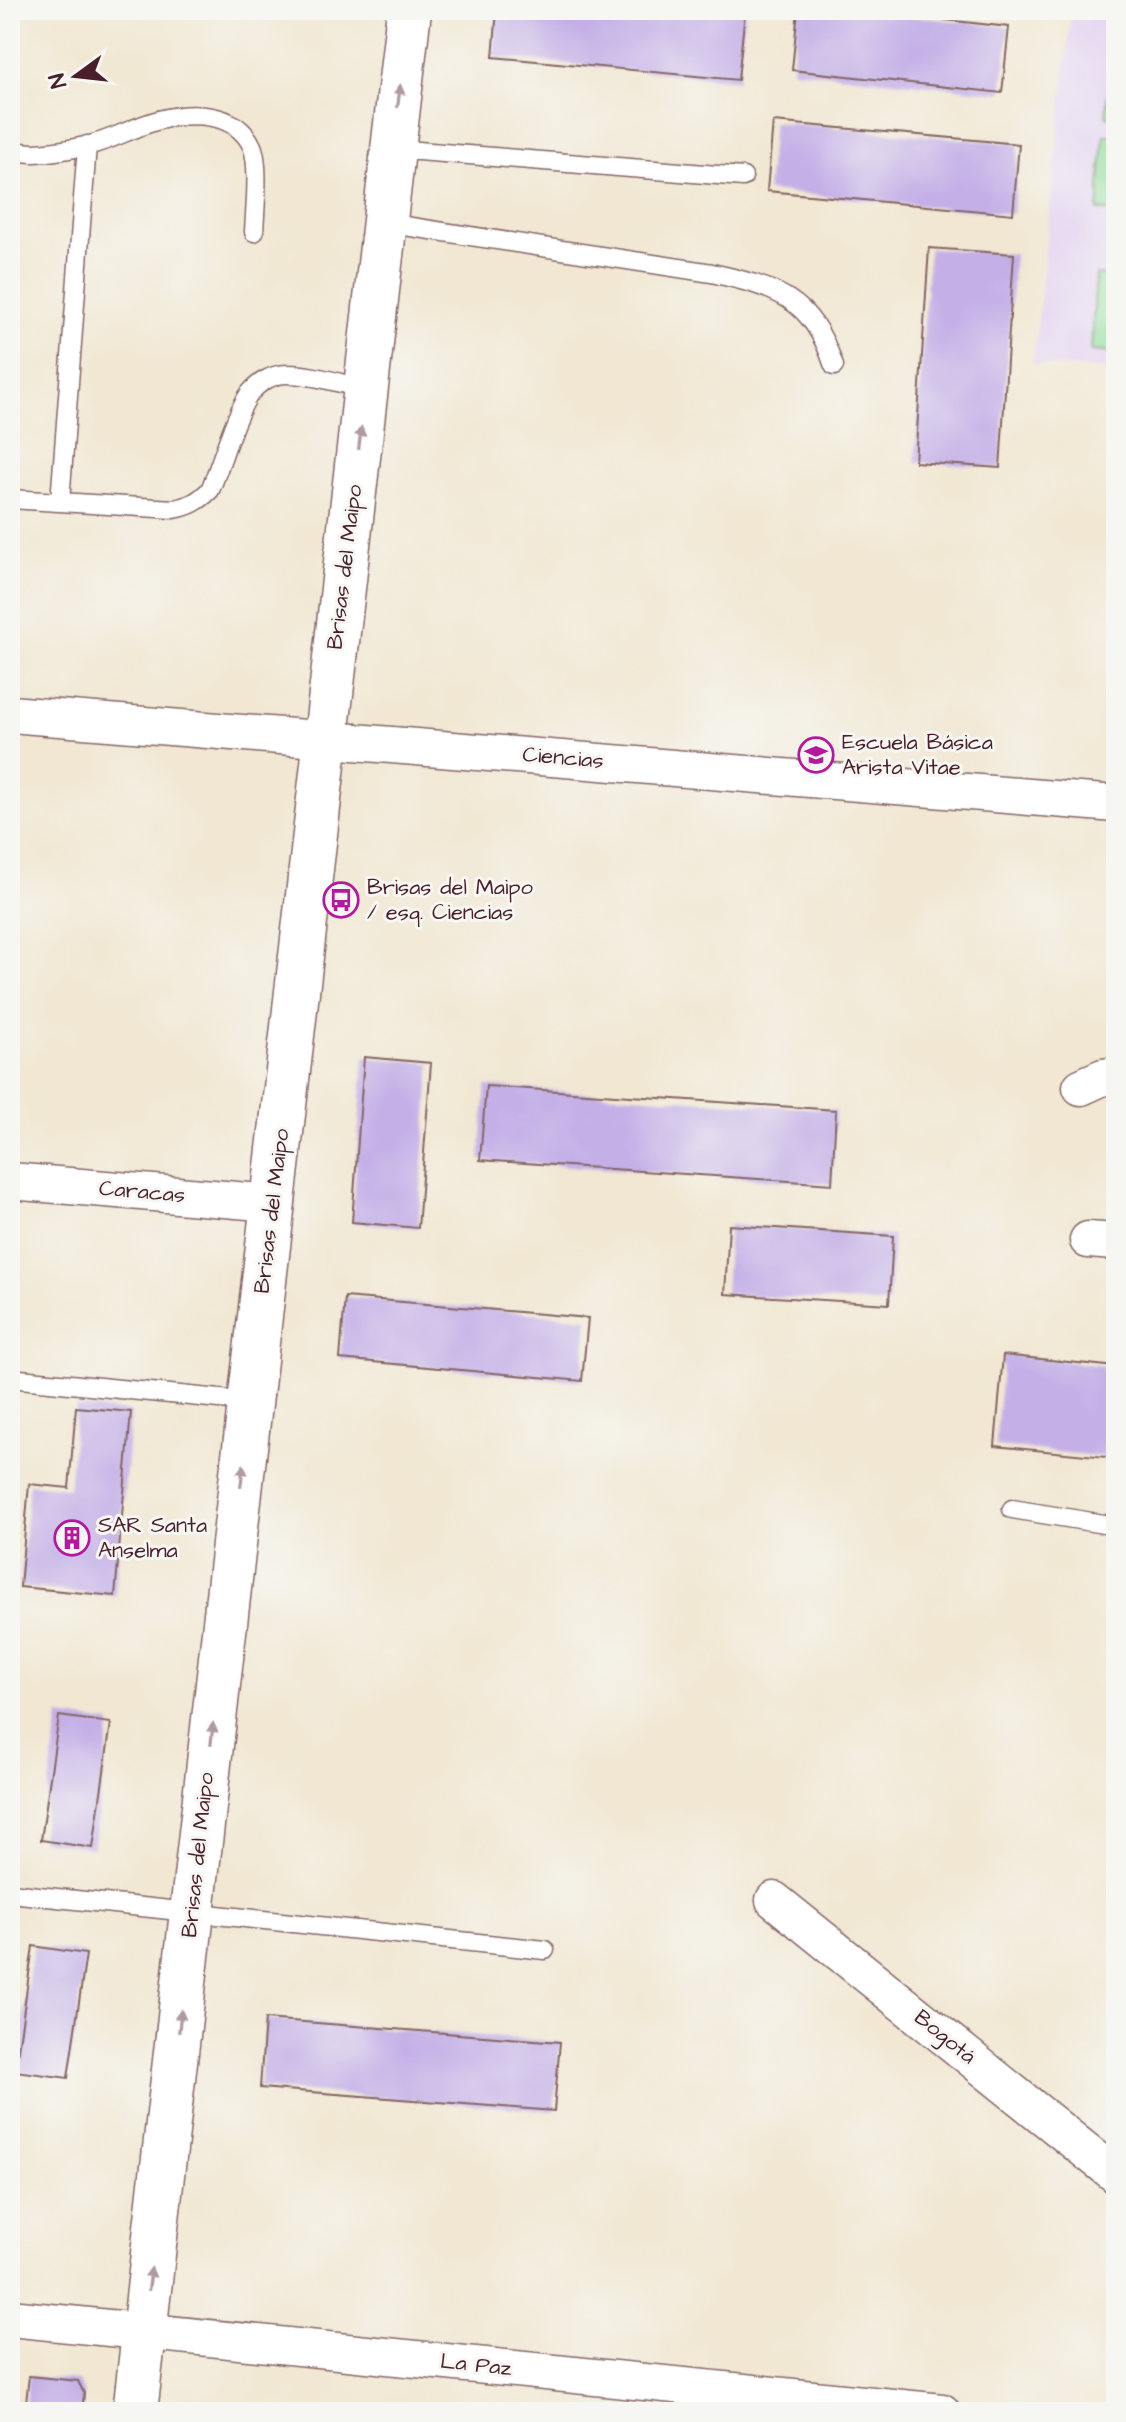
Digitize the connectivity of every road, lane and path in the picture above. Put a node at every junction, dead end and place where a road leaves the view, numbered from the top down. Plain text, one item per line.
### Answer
1 (409, 10) edge
2 (87, 145) junction
3 (393, 149) junction
4 (10, 151) edge
5 (743, 177) dead end
6 (385, 223) junction
7 (254, 232) dead end
8 (834, 366) dead end
9 (366, 389) junction
10 (10, 499) edge
11 (60, 502) junction
12 (10, 714) edge
13 (326, 738) junction
14 (1116, 804) edge
15 (1116, 1075) edge
16 (1081, 1087) dead end
17 (10, 1181) edge
18 (273, 1203) junction
19 (10, 1378) edge
20 (250, 1402) junction
21 (1012, 1509) dead end
22 (1116, 1526) edge
23 (10, 1893) edge
24 (774, 1900) dead end
25 (192, 1912) junction
26 (545, 1950) dead end
27 (1116, 2175) edge
28 (10, 2318) edge
29 (144, 2331) junction
30 (135, 2412) edge
31 (942, 2412) edge

3 -> 1 street, Brisas del Maipo
2 - 4 lane
2 - 7 lane
2 - 11 lane
3 - 5 lane
3 - 6 street, Brisas del Maipo
6 - 8 lane
6 - 9 street, Brisas del Maipo
9 - 11 lane
13 -> 9 street, Brisas del Maipo
10 - 11 lane
12 - 13 street, Ciencias
13 - 14 street, Ciencias
13 - 18 street, Brisas del Maipo
15 - 16 street
17 - 18 street, Caracas
18 - 20 street, Brisas del Maipo
19 - 20 lane
25 -> 20 street, Brisas del Maipo
21 - 22 lane
23 - 25 lane
24 - 27 street, Bogotá
25 - 26 lane
29 -> 25 street, Brisas del Maipo
28 - 29 street, La Paz
29 - 30 street, Brisas del Maipo
29 - 31 street, La Paz

